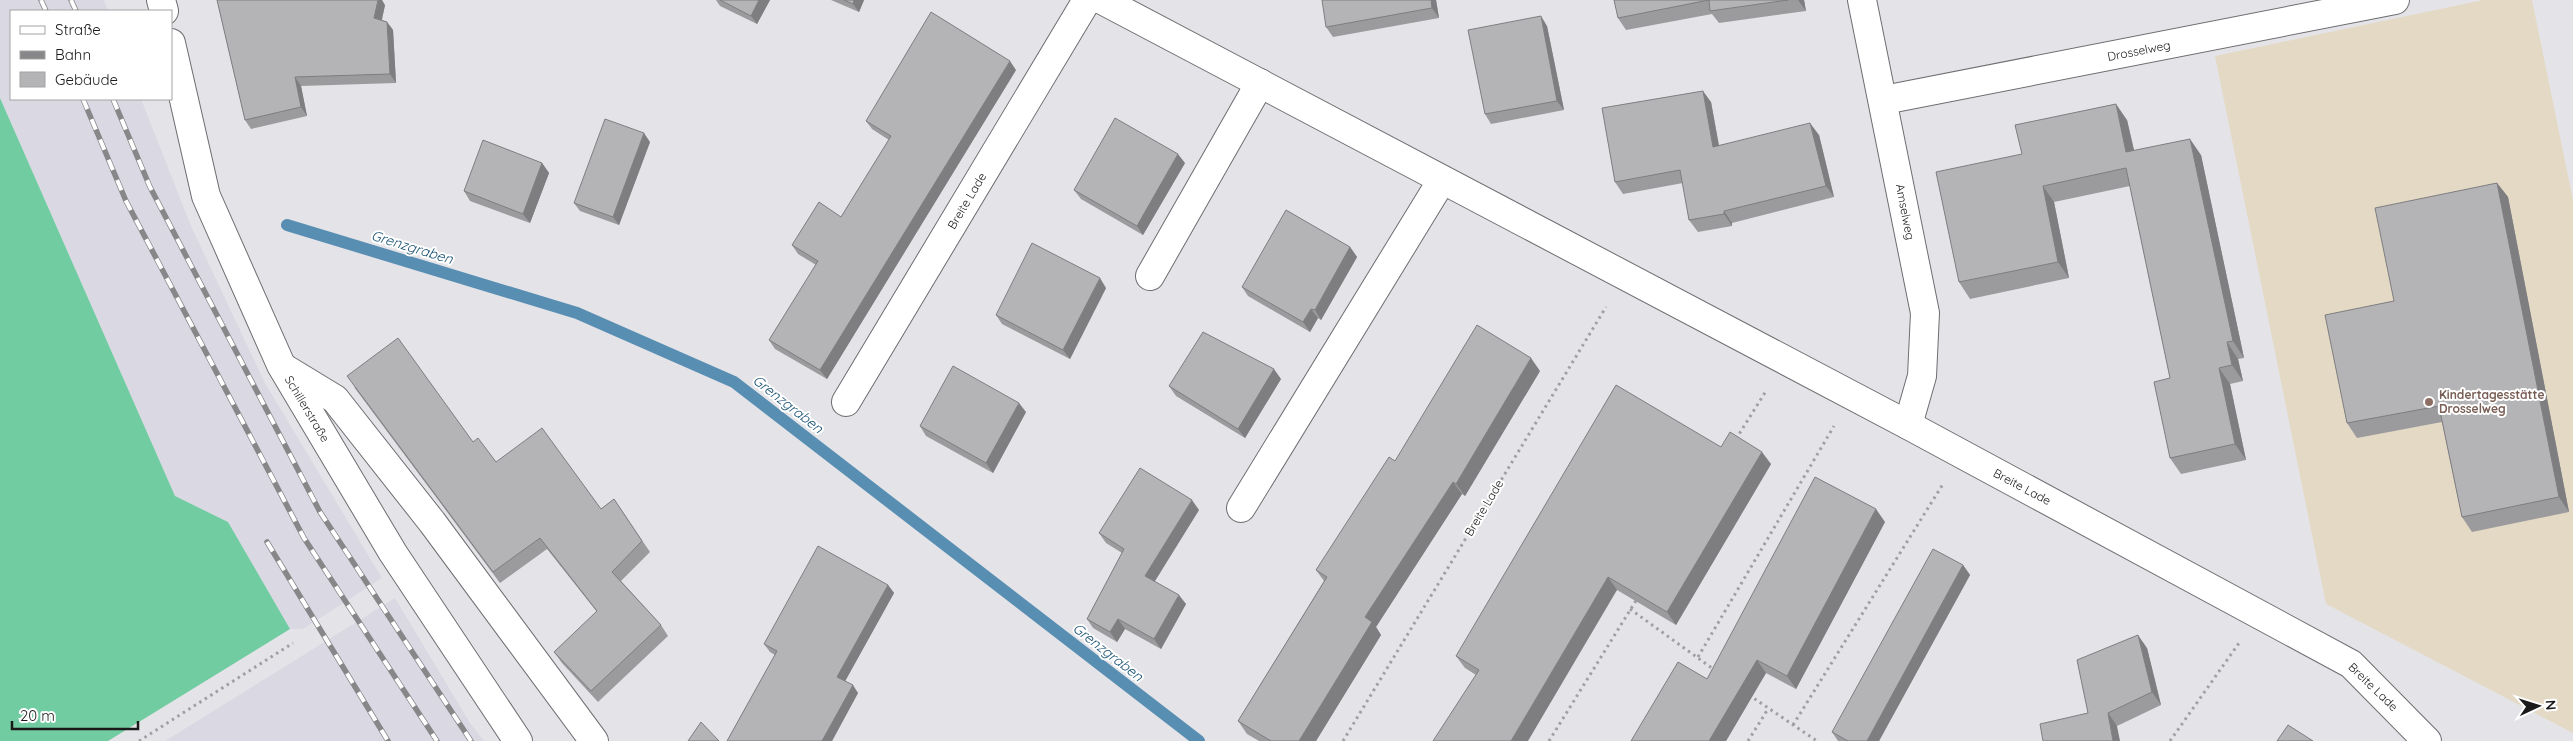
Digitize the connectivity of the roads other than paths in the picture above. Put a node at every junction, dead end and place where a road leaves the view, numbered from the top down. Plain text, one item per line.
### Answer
1 (1087, 0) edge
2 (1102, 0) edge
3 (1862, 0) edge
4 (2395, 0) edge
5 (172, 47) edge
6 (1260, 83) junction
7 (1884, 100) junction
8 (1442, 180) junction
9 (1150, 276) dead end
10 (281, 366) junction
11 (846, 402) dead end
12 (1908, 425) junction
13 (1241, 508) dead end
14 (518, 741) edge
15 (594, 741) edge
16 (2428, 741) edge

1 - 11 street, Breite Lade
2 - 6 street, Breite Lade
3 - 7 street, Amselweg
4 - 7 street, Drosselweg
5 - 10 street, Schillerstraße
6 - 8 street, Breite Lade
6 - 9 street
7 - 12 street, Amselweg
8 - 12 street, Breite Lade
8 - 13 street
10 - 14 street, Schillerstraße
10 - 15 street
12 - 16 street, Breite Lade

